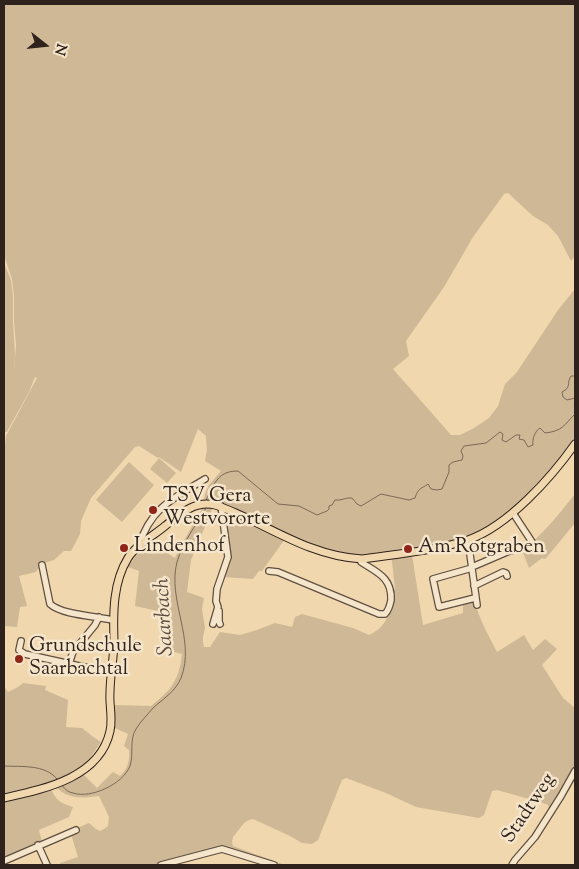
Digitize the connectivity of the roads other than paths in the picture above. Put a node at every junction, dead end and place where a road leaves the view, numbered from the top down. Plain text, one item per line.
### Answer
1 (575, 444) edge
2 (205, 479) dead end
3 (221, 506) junction
4 (513, 513) junction
5 (468, 540) junction
6 (532, 542) dead end
7 (139, 546) junction
8 (518, 549) dead end
9 (360, 559) junction
10 (42, 565) dead end
11 (472, 568) junction
12 (269, 571) dead end
13 (507, 576) dead end
14 (474, 586) junction
15 (475, 598) junction
16 (477, 605) dead end
17 (218, 607) junction
18 (99, 617) junction
19 (113, 620) junction
20 (213, 624) dead end
21 (220, 624) dead end
22 (22, 641) dead end
23 (69, 664) junction
24 (112, 673) junction
25 (575, 771) edge
26 (4, 798) edge
27 (76, 830) dead end
28 (38, 845) junction
29 (4, 861) edge
30 (47, 865) edge
31 (160, 865) edge
32 (274, 865) edge
33 (512, 865) edge

1 - 4 main road
2 - 7 street
3 - 7 main road
3 - 9 main road
3 - 17 street
4 - 5 main road
4 - 6 street
5 - 9 main road
5 - 11 street
7 - 19 main road
8 - 11 street
9 - 12 street
10 - 18 street
11 - 14 street
11 - 15 street
13 - 14 street
14 - 15 street
15 - 16 street
17 - 20 street
17 - 21 street
18 - 19 street
18 - 23 street
19 - 24 main road
22 - 23 street
23 - 24 street
24 - 26 main road
25 - 33 street, Stadtweg
27 - 28 street
28 - 29 street
28 - 30 street
31 - 32 street

